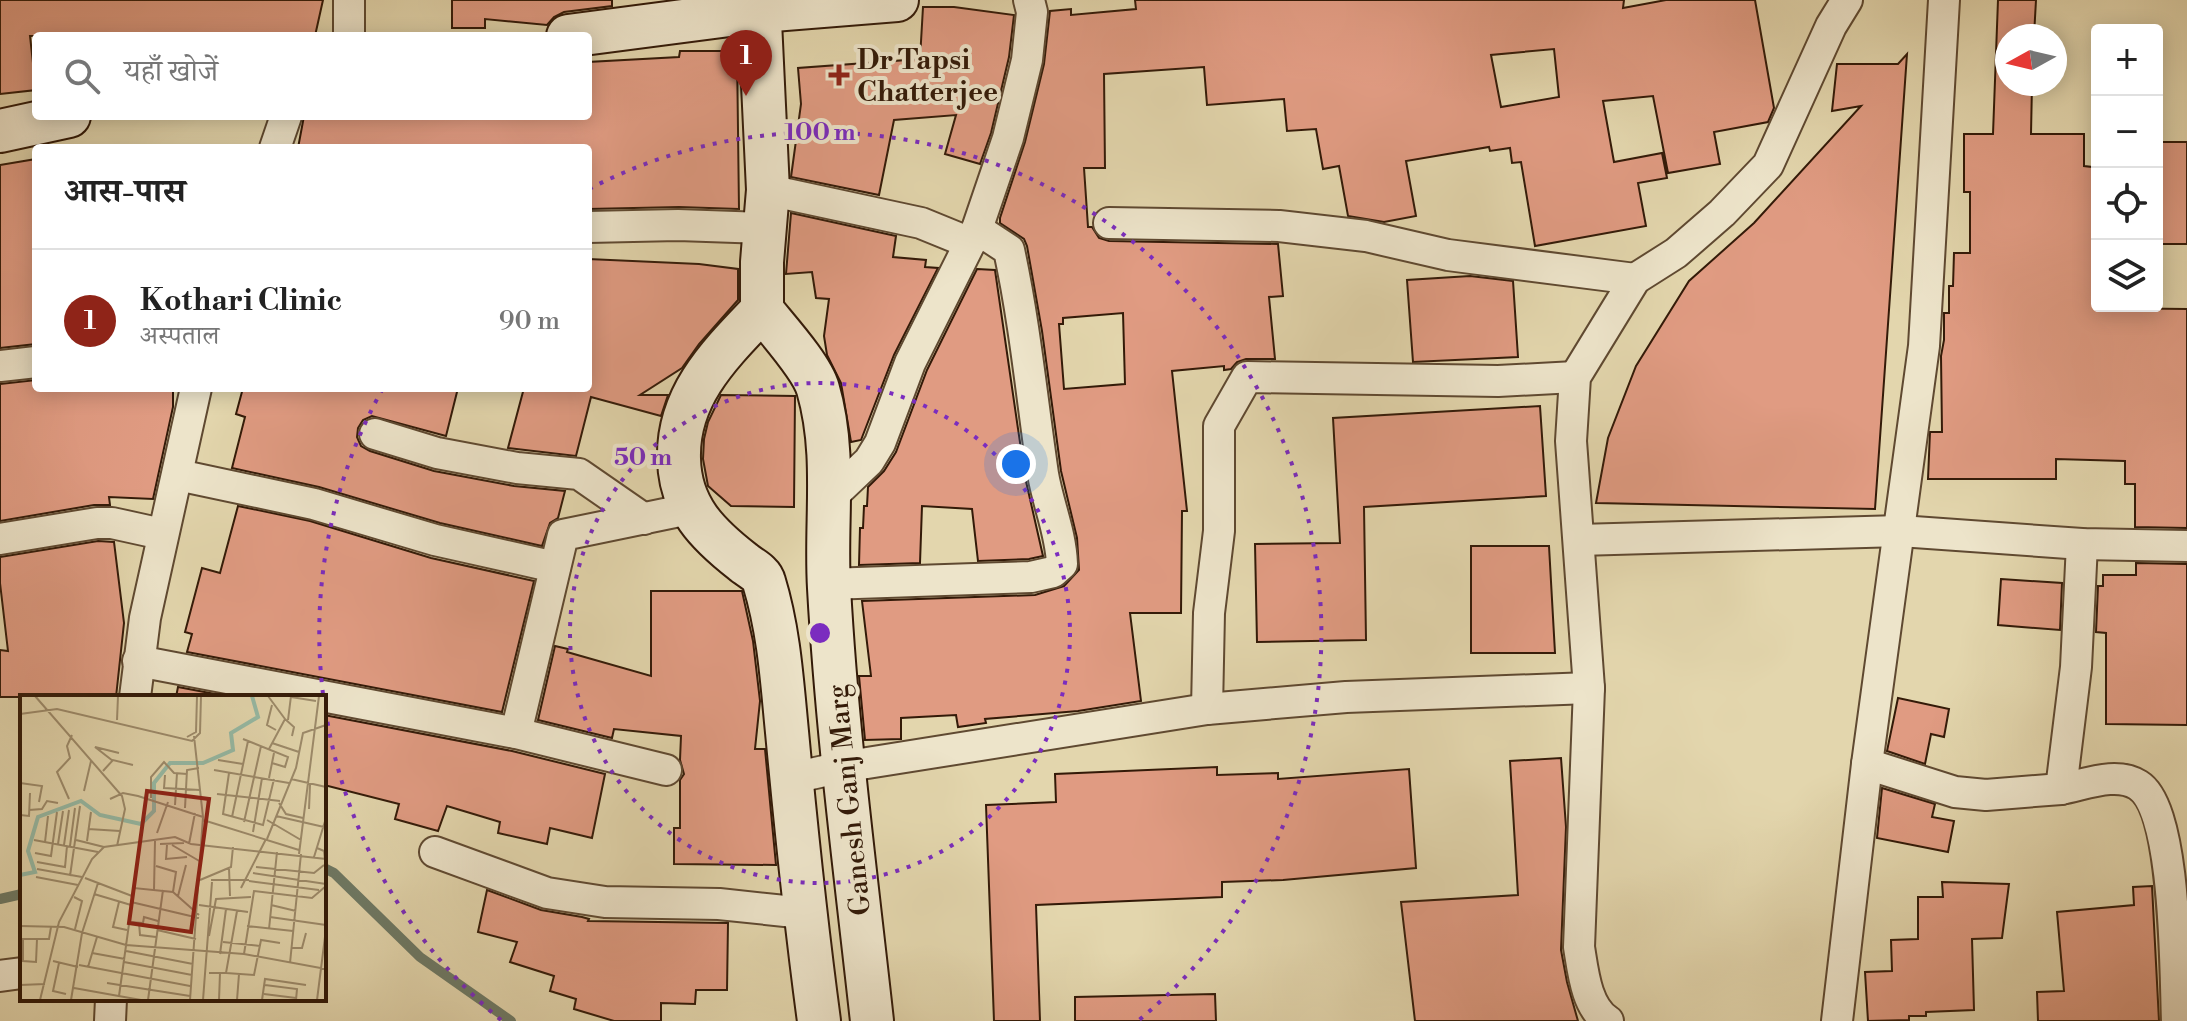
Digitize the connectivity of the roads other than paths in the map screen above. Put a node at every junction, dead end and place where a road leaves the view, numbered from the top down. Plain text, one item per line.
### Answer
1 (349, 0) edge
2 (897, 0) edge
3 (1029, 0) edge
4 (1847, 0) edge
5 (1944, 0) edge
6 (760, 6) edge
7 (349, 32) edge
8 (592, 32) edge
9 (51, 120) edge
10 (285, 120) edge
11 (0, 131) edge
12 (276, 144) edge
13 (767, 209) junction
14 (1109, 223) dead end
15 (592, 227) edge
16 (973, 236) junction
17 (1635, 279) junction
18 (762, 310) junction
19 (32, 362) edge
20 (0, 366) edge
21 (1575, 377) junction
22 (195, 392) edge
23 (375, 434) dead end
24 (178, 475) junction
25 (830, 498) junction
26 (689, 509) junction
27 (644, 519) junction
28 (1900, 531) junction
29 (162, 534) junction
30 (0, 539) edge
31 (1579, 540) junction
32 (2082, 544) junction
33 (2187, 546) edge
34 (555, 567) junction
35 (828, 584) junction
36 (138, 661) junction
37 (1589, 688) junction
38 (135, 695) edge
39 (316, 695) edge
40 (326, 697) edge
41 (1207, 709) junction
42 (516, 733) junction
43 (1867, 764) junction
44 (842, 767) junction
45 (666, 770) dead end
46 (793, 778) junction
47 (2061, 789) junction
48 (435, 852) dead end
49 (2178, 853) edge
50 (804, 913) junction
51 (20, 973) edge
52 (0, 976) edge
53 (111, 1001) edge
54 (110, 1021) edge
55 (819, 1021) edge
56 (872, 1021) edge
57 (1608, 1021) edge
58 (1837, 1021) edge
59 (2177, 1021) edge

1 - 7 street
2 - 6 main road
3 - 16 street
4 - 17 street
5 - 28 street
6 - 8 main road
6 - 13 main road
9 - 11 main road
10 - 12 street
13 - 15 street
13 - 16 street
13 - 18 main road
14 - 17 street
16 - 25 street
16 - 35 street
17 - 21 street
18 - 25 main road, Ganesh Ganj Marg
18 - 26 main road
19 - 20 street
21 - 31 street
21 - 41 street
22 - 24 street
23 - 27 street
24 - 29 street
24 - 34 street
25 - 35 main road, Ganesh Ganj Marg
26 - 27 street
26 - 46 main road
27 - 34 street
28 - 31 street
28 - 32 street
28 - 43 street
29 - 30 street
29 - 36 street
31 - 37 street
32 - 33 street
32 - 47 street
34 - 42 street
35 - 44 main road, Ganesh Ganj Marg
36 - 38 street
36 - 39 street
37 - 41 street
37 - 57 street
40 - 42 street
41 - 44 street
42 - 45 street
43 - 47 street
43 - 58 street
44 - 46 street
44 - 56 main road, Ganesh Ganj Marg
46 - 50 main road
47 - 49 street
48 - 50 street
49 - 59 street
50 - 55 main road
51 - 52 street
53 - 54 street

